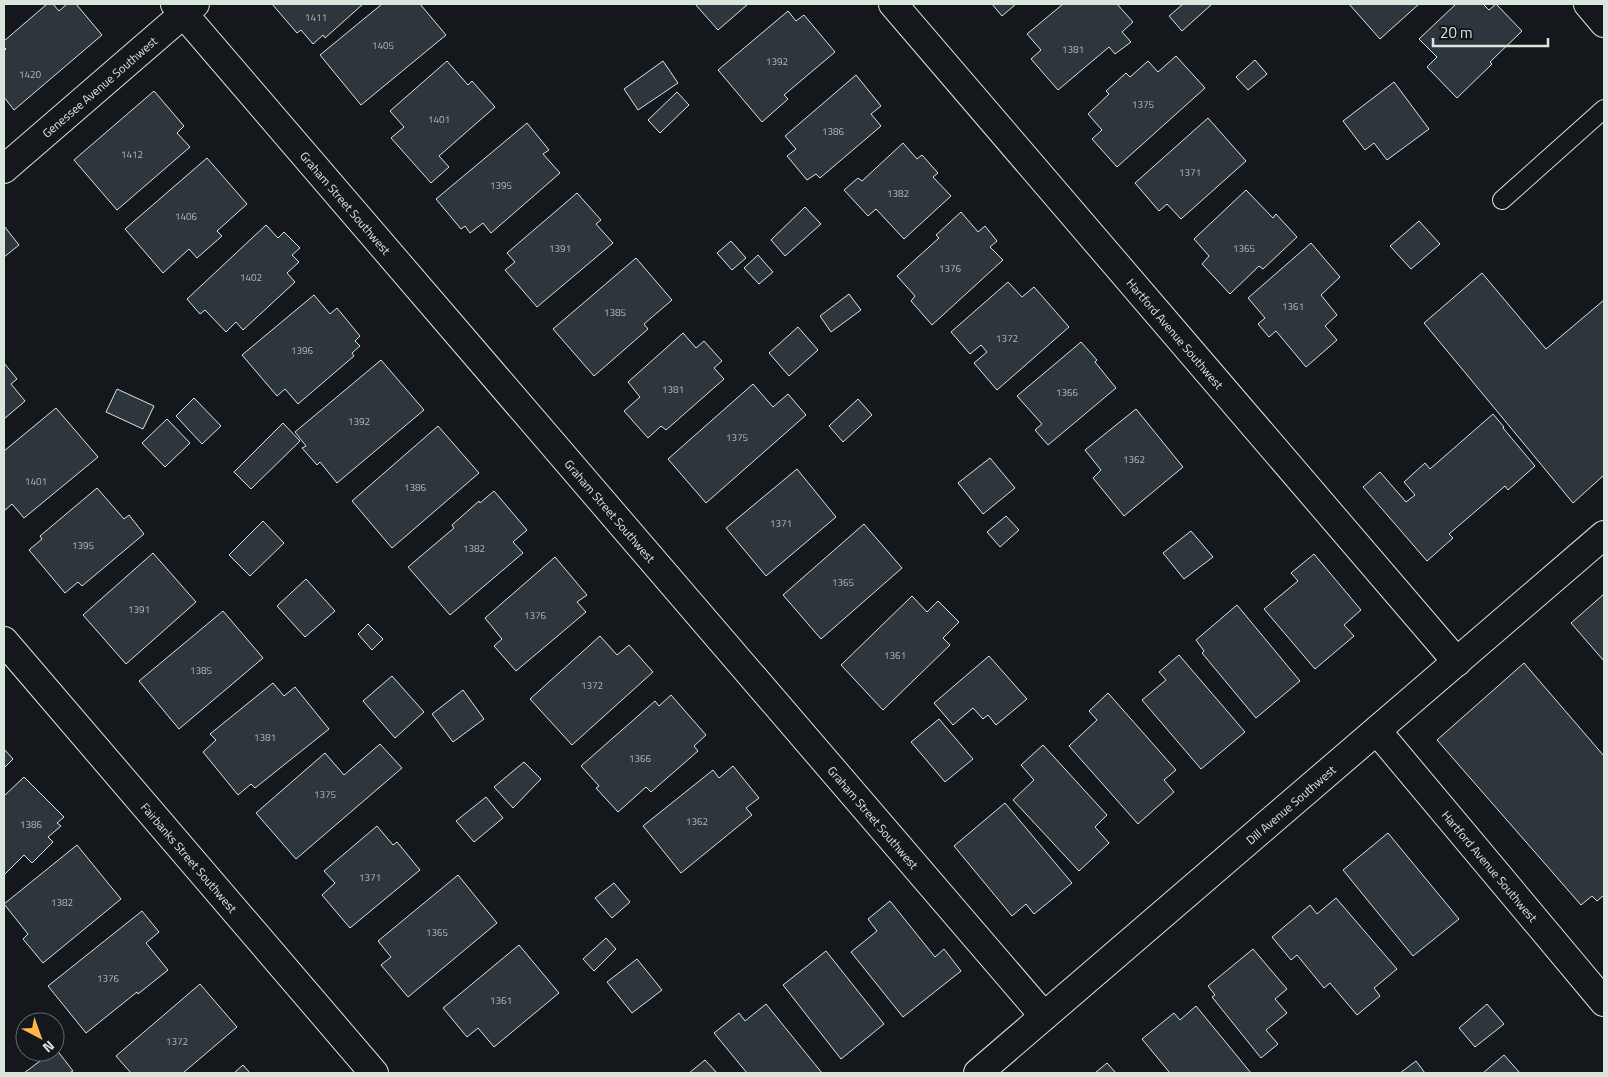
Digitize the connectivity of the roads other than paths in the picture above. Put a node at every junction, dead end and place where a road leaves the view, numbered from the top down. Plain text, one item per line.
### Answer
1 (893, 4) edge
2 (1588, 4) edge
3 (184, 7) edge
4 (1604, 23) edge
5 (1604, 109) edge
6 (4, 169) edge
7 (1502, 200) dead end
8 (1604, 535) edge
9 (4, 641) edge
10 (1457, 662) junction
11 (1377, 731) junction
12 (1604, 1002) edge
13 (1044, 1016) junction
14 (374, 1073) edge
15 (978, 1073) edge

1 - 10 street, Hartford Avenue Southwest
2 - 4 street
3 - 6 street, Genessee Avenue Southwest
3 - 13 street, Graham Street Southwest
5 - 7 lane
8 - 10 street, Dill Avenue Southwest
9 - 14 street, Fairbanks Street Southwest
10 - 11 street, Dill Avenue Southwest
11 - 12 street, Hartford Avenue Southwest
11 - 13 street, Dill Avenue Southwest
13 - 15 street, Dill Avenue Southwest

